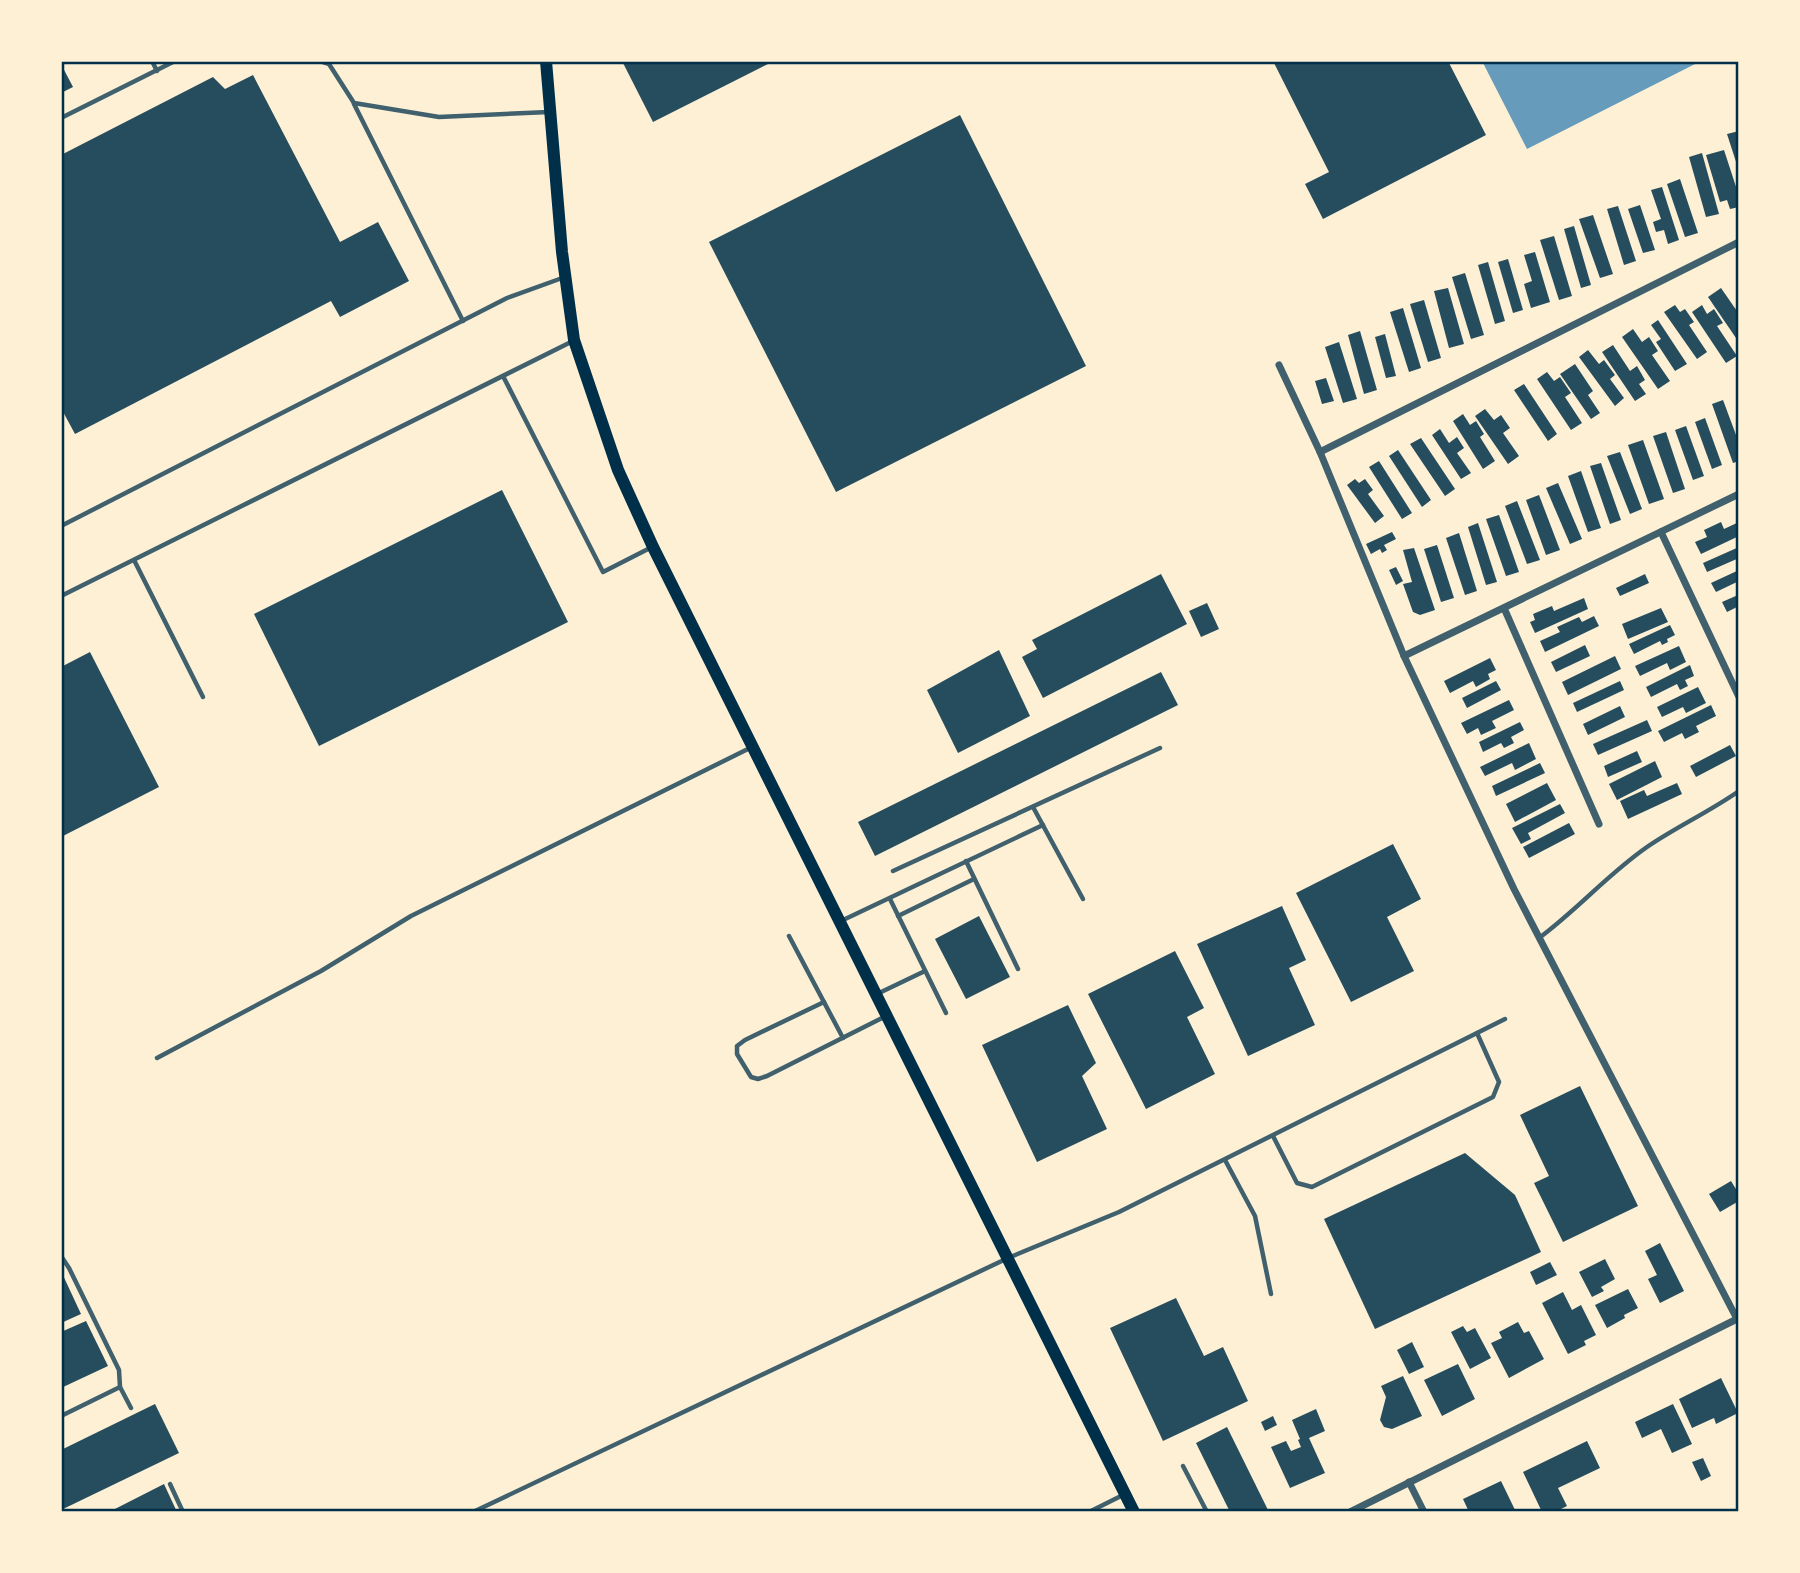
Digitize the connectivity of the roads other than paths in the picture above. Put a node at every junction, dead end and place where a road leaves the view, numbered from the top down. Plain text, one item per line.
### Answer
1 (152, 61) edge
2 (176, 61) edge
3 (320, 61) edge
4 (546, 61) edge
5 (157, 71) junction
6 (354, 103) junction
7 (550, 112) junction
8 (61, 118) edge
9 (1739, 242) edge
10 (565, 277) junction
11 (463, 321) junction
12 (574, 340) junction
13 (1279, 365) dead end
14 (503, 376) junction
15 (1320, 452) junction
16 (1739, 494) edge
17 (61, 526) edge
18 (1661, 532) junction
19 (653, 547) junction
20 (134, 560) junction
21 (61, 596) edge
22 (1504, 608) junction
23 (1404, 656) junction
24 (1739, 697) edge
25 (203, 698) dead end
26 (753, 746) junction
27 (1160, 748) dead end
28 (1739, 791) edge
29 (1033, 807) junction
30 (1600, 824) dead end
31 (1043, 825) junction
32 (966, 861) junction
33 (893, 872) dead end
34 (974, 878) junction
35 (890, 899) junction
36 (1083, 899) dead end
37 (898, 915) junction
38 (840, 922) junction
39 (789, 936) dead end
40 (1539, 938) junction
41 (1018, 969) dead end
42 (925, 971) junction
43 (876, 994) junction
44 (824, 1002) junction
45 (946, 1013) dead end
46 (887, 1016) junction
47 (1505, 1019) dead end
48 (1477, 1033) junction
49 (843, 1038) junction
50 (157, 1058) dead end
51 (1272, 1136) junction
52 (1225, 1160) junction
53 (61, 1256) edge
54 (1007, 1258) junction
55 (1271, 1294) dead end
56 (1738, 1319) edge
57 (120, 1387) junction
58 (131, 1408) dead end
59 (61, 1416) edge
60 (1184, 1466) dead end
61 (1409, 1482) junction
62 (170, 1485) dead end
63 (1125, 1494) junction
64 (183, 1512) edge
65 (473, 1512) edge
66 (1089, 1512) edge
67 (1134, 1512) edge
68 (1207, 1512) edge
69 (1350, 1512) edge
70 (1424, 1512) edge

1 - 5 lane
2 - 5 lane
3 - 6 lane
4 - 7 main road
5 - 8 lane
6 - 7 lane
6 - 11 lane
7 - 10 main road
9 - 15 street
10 - 11 lane
10 - 12 main road
11 - 17 lane
12 - 14 lane
12 - 19 main road
13 - 15 street
14 - 19 lane
14 - 20 lane
15 - 23 street
16 - 18 street
18 - 22 street
18 - 24 street
19 - 26 main road
20 - 21 lane
20 - 25 lane
22 - 23 street
22 - 30 street
23 - 40 street
26 - 38 main road
26 - 50 lane
27 - 29 lane
28 - 40 lane
29 - 31 lane
29 - 33 lane
31 - 32 lane
31 - 36 lane
32 - 34 lane
32 - 35 lane
34 - 37 lane
34 - 41 lane
35 - 37 lane
35 - 38 lane
37 - 42 lane
38 - 43 main road
39 - 44 lane
40 - 56 street
42 - 43 lane
42 - 45 lane
43 - 46 main road
44 - 49 lane
44 - 49 lane
46 - 49 lane
46 - 54 main road
47 - 48 lane
48 - 51 lane
48 - 51 lane
51 - 52 lane
52 - 54 lane
52 - 55 lane
53 - 57 lane
54 - 63 main road
54 - 65 lane
56 - 61 street
57 - 58 lane
57 - 59 lane
60 - 68 lane
61 - 69 street
61 - 70 street
62 - 64 lane
63 - 66 lane
63 - 67 main road

